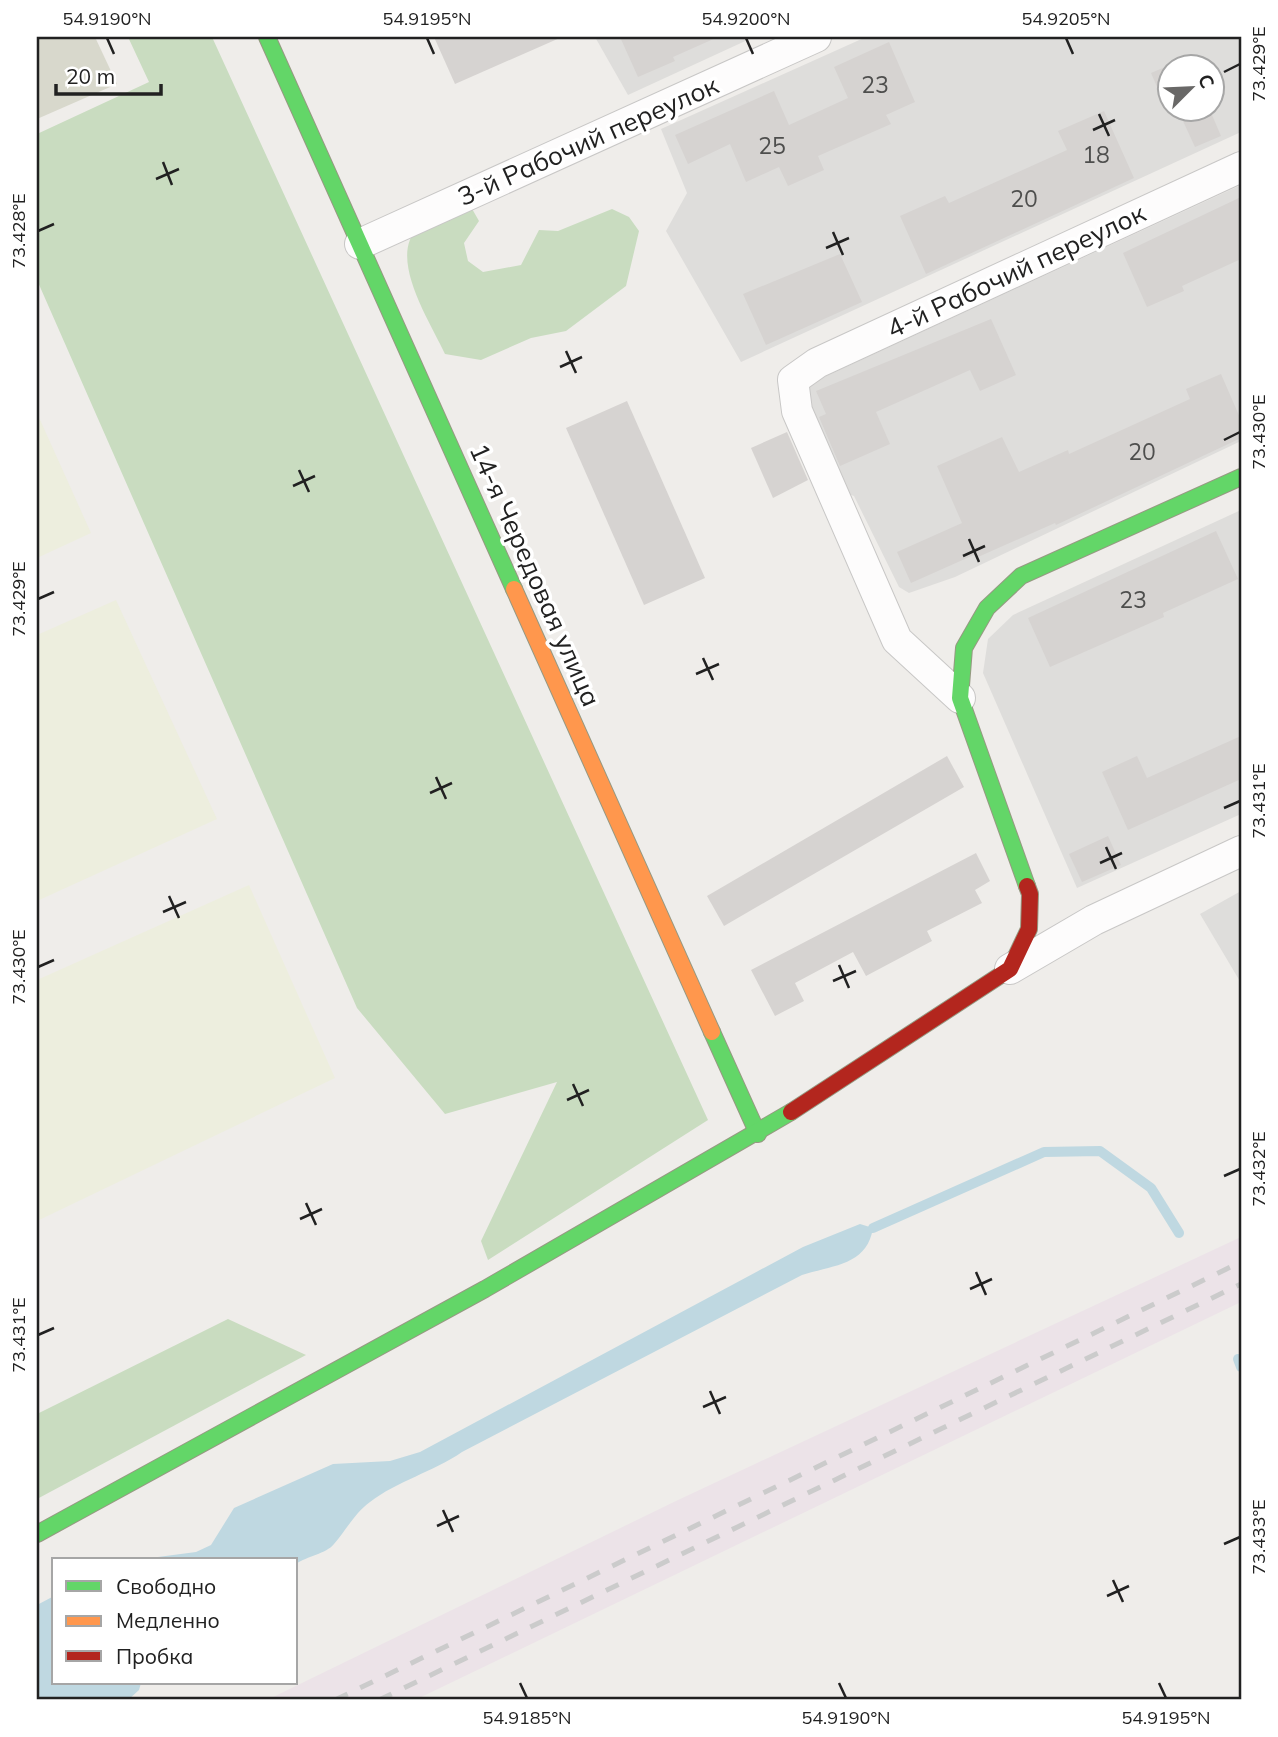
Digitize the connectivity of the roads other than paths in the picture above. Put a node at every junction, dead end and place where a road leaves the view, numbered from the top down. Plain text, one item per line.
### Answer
1 (267, 37) edge
2 (816, 37) edge
3 (1241, 167) edge
4 (360, 244) junction
5 (1241, 477) edge
6 (960, 698) junction
7 (1241, 851) edge
8 (1010, 969) junction
9 (758, 1133) junction
10 (37, 1534) edge

1 - 4 main road, 14-я Чередовая улица
2 - 4 street, 3-й Рабочий переулок
3 - 6 street, 4-й Рабочий переулок
4 - 9 main road, 14-я Чередовая улица
5 - 6 main road
6 - 8 main road
7 - 8 street
8 - 9 main road
9 - 10 main road

